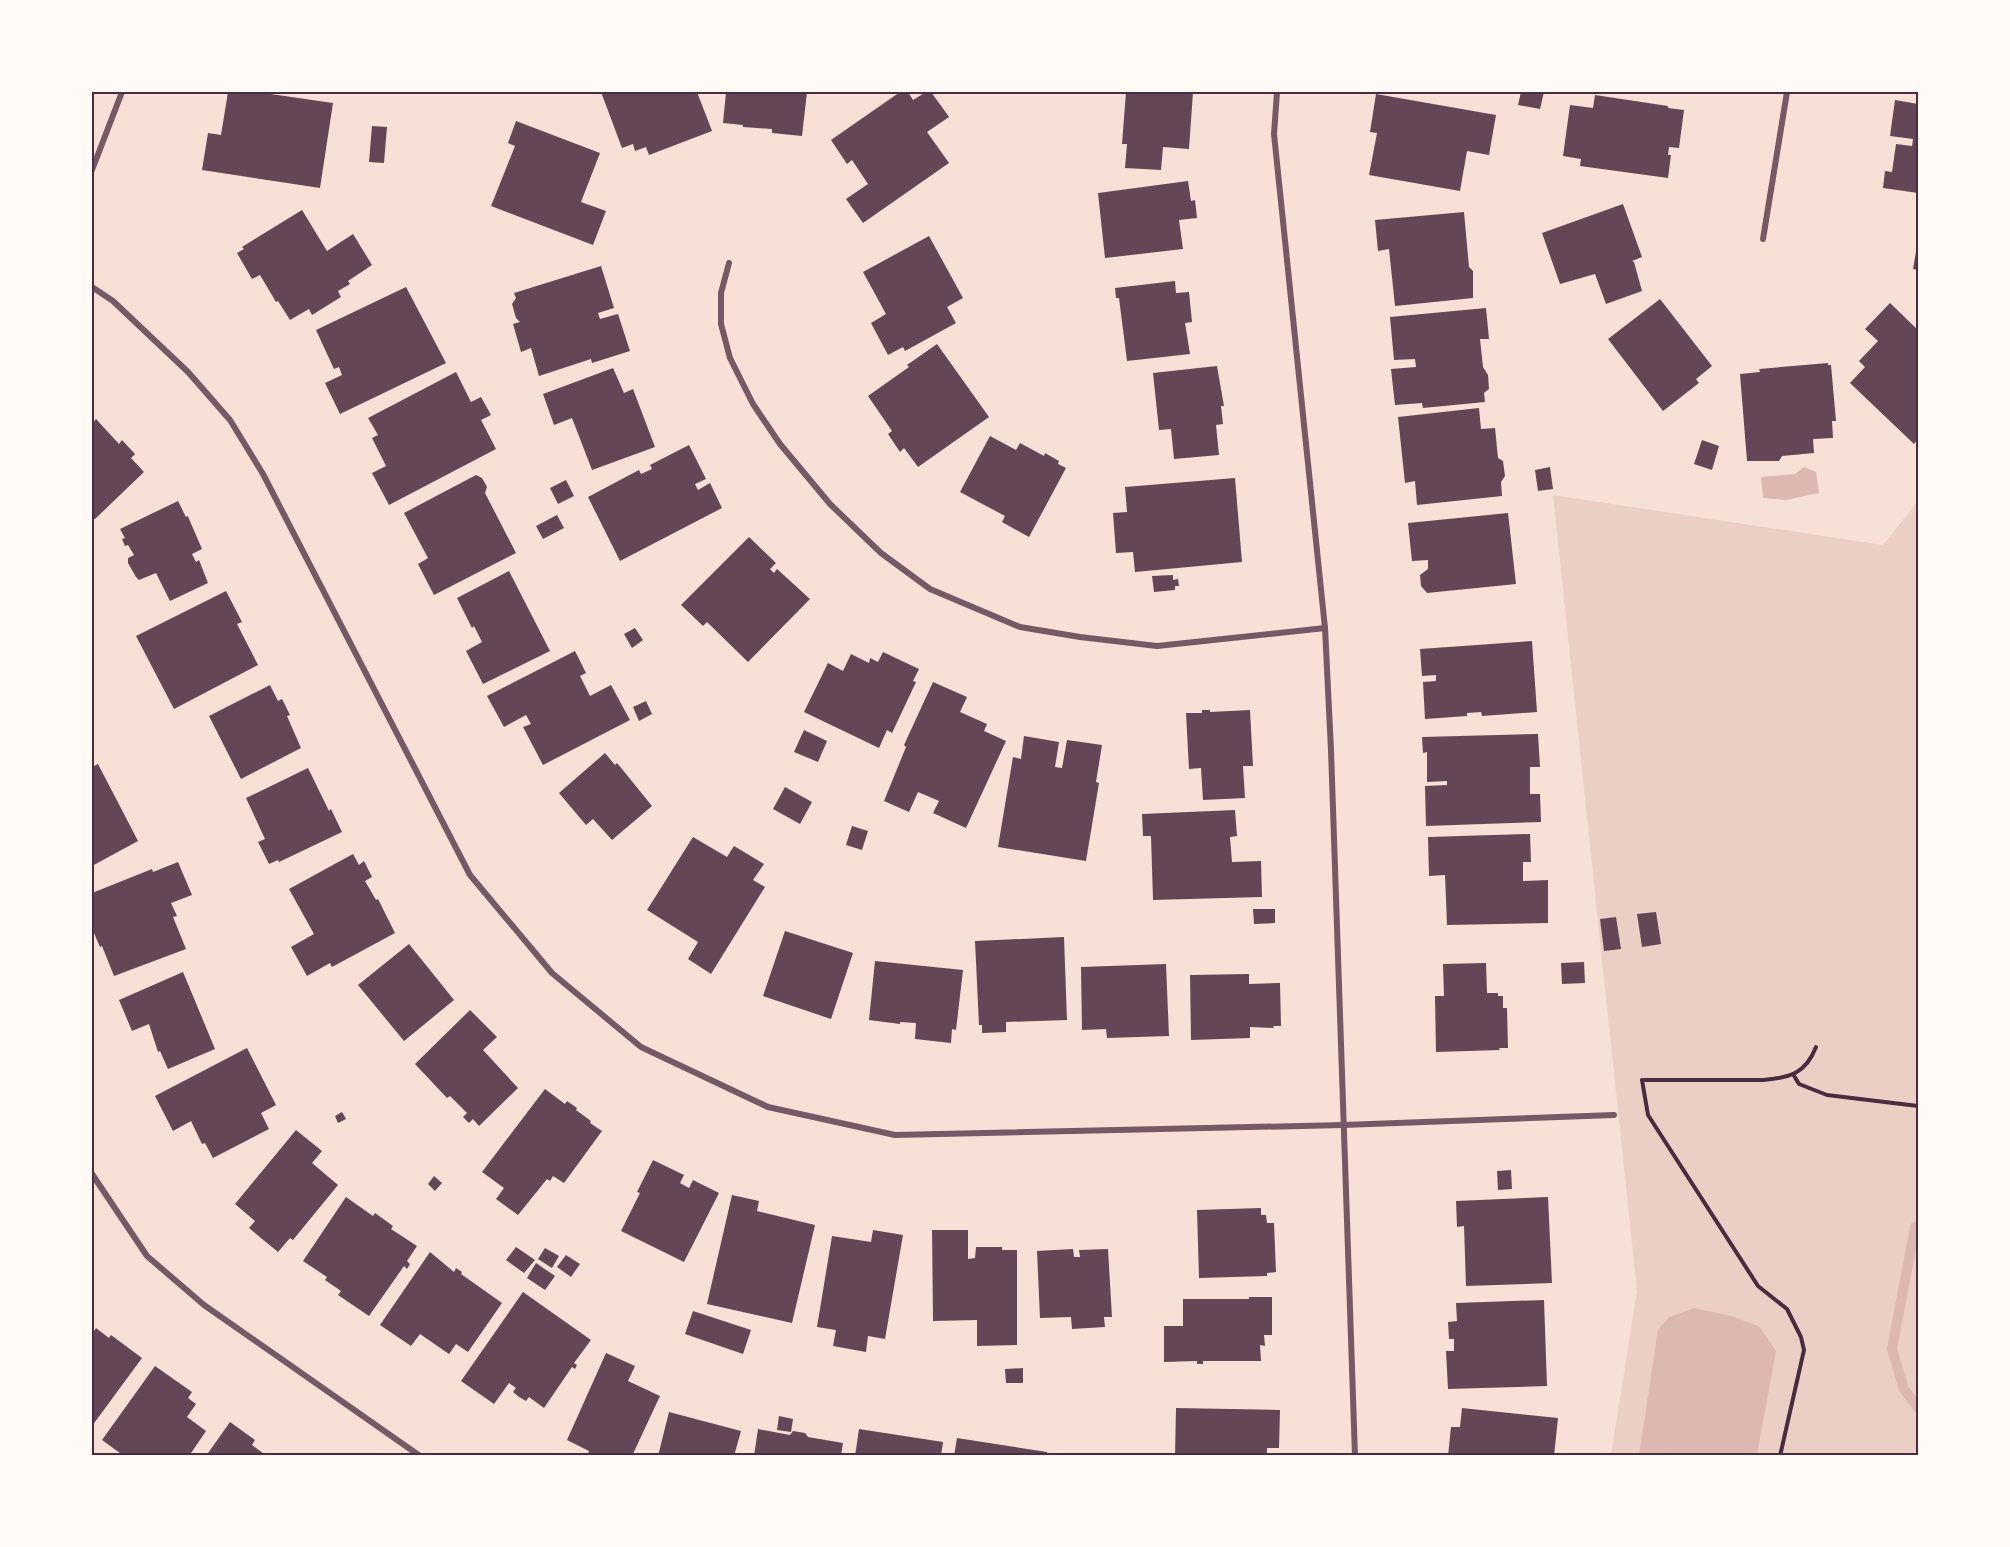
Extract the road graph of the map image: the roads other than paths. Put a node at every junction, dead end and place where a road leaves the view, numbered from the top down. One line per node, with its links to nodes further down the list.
1 (122, 92): 4 (street)
2 (1277, 92): 8 (street)
3 (1786, 92): 5 (street)
4 (92, 170)
5 (1763, 239)
6 (729, 263): 8 (street)
7 (92, 287): 10 (street)
8 (1325, 628): 10 (street)
9 (1614, 1115): 10 (street)
10 (1343, 1125): 13 (street)
11 (92, 1174): 12 (street)
12 (420, 1455)
13 (1355, 1455)

